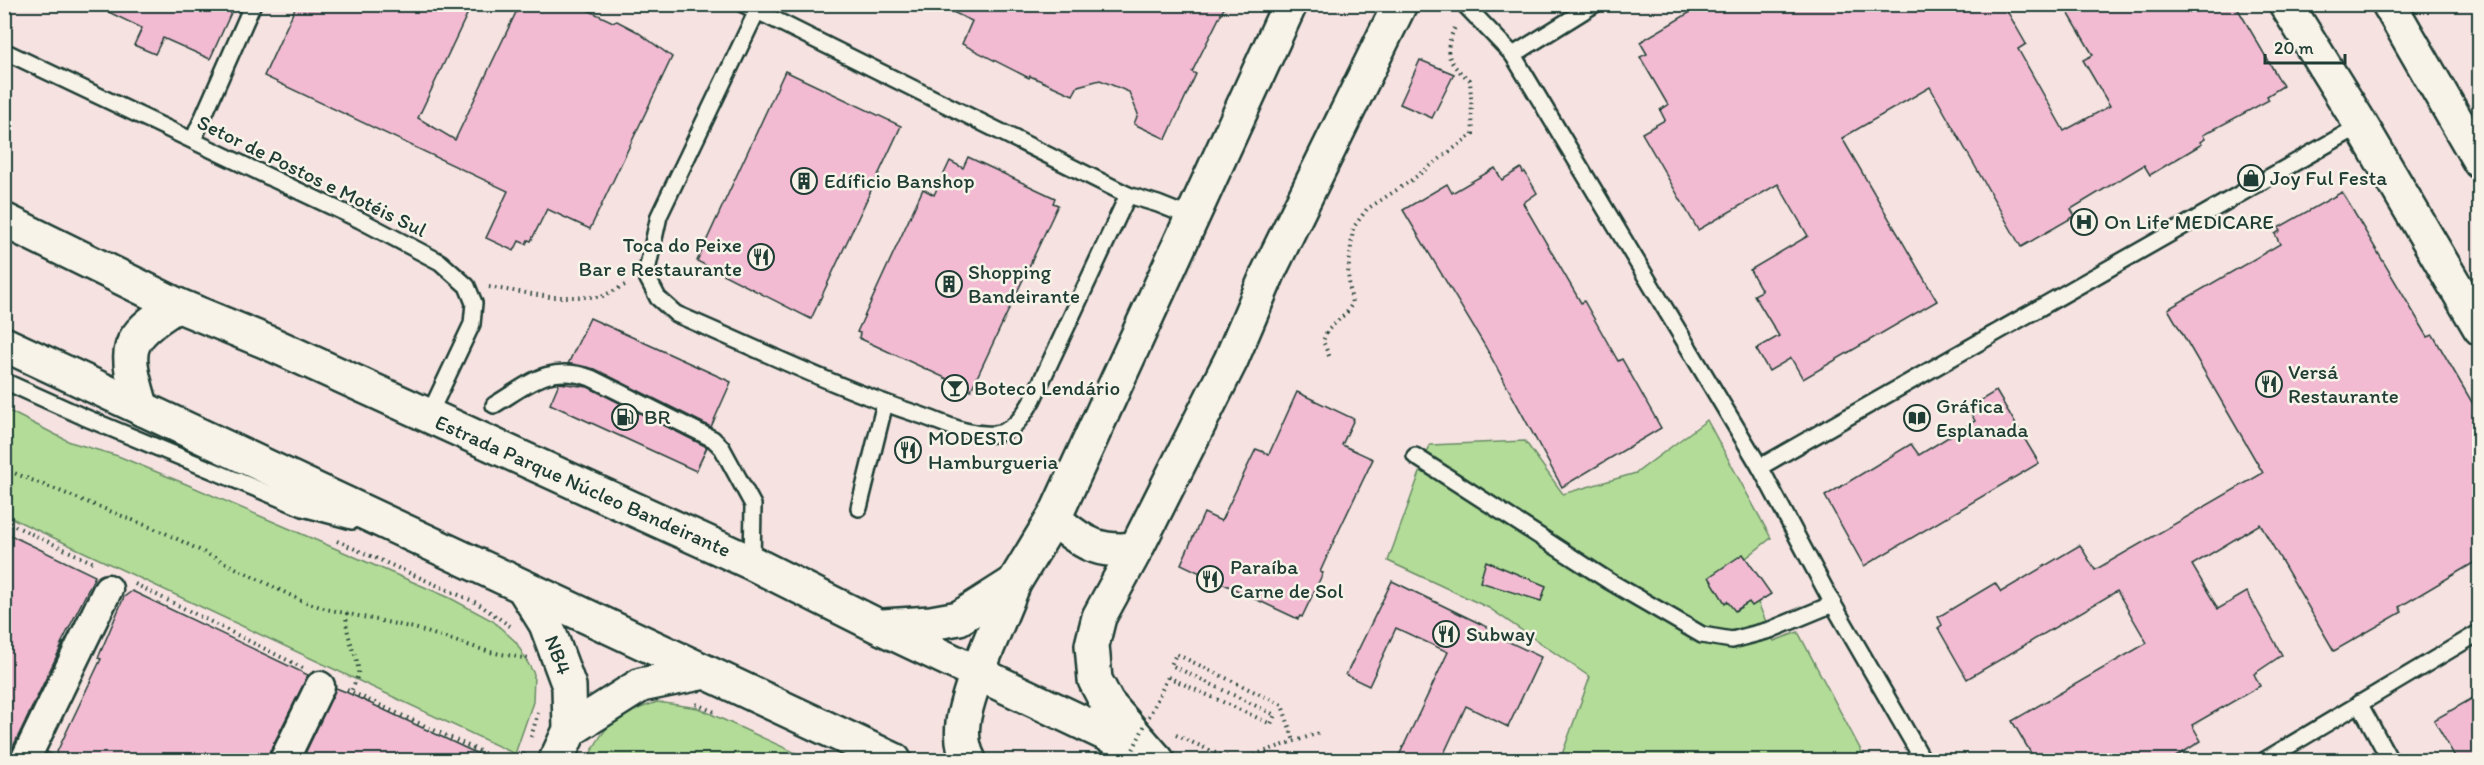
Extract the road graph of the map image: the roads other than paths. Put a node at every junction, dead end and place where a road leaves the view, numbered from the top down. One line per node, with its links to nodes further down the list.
1 (253, 4): 13 (lane)
2 (743, 4): 9 (lane)
3 (1290, 4): 16 (main road)
4 (1400, 4): 31 (main road)
5 (1595, 4): 11 (lane)
6 (2389, 4): 14 (main road)
7 (1465, 5): 11 (lane)
8 (2286, 5): 12 (main road)
9 (758, 11): 15 (lane); 22 (lane)
10 (4, 51): 13 (lane, Setor de Postos e Motéis Sul)
11 (1513, 55): 27 (lane)
12 (2361, 125): 19 (main road); 27 (lane)
13 (193, 141): 25 (lane, Setor de Postos e Motéis Sul)
14 (2480, 162)
15 (1128, 195): 16 (lane); 22 (lane)
16 (1193, 218): 29 (main road)
17 (4, 220): 18 (main road, Estrada Parque Núcleo Bandeirante)
18 (177, 305): 24 (main road); 25 (main road, Estrada Parque Núcleo Bandeirante)
19 (2480, 328)
20 (4, 344): 24 (main road)
21 (4, 381): 30 (lane)
22 (885, 403): 28 (lane)
23 (495, 405): 32 (lane)
24 (142, 409): 30 (main road)
25 (428, 417): 32 (main road, Estrada Parque Núcleo Bandeirante)
26 (1415, 456): 36 (lane)
27 (1760, 467): 36 (lane)
28 (858, 508)
29 (1058, 512): 31 (main road); 34 (main road)
30 (426, 541): 35 (main road)
31 (1136, 549): 44 (main road)
32 (752, 563): 37 (main road, Estrada Parque Núcleo Bandeirante)
33 (113, 579): 45 (street)
34 (1014, 583): 37 (main road); 40 (main road)
35 (523, 587): 39 (main road); 43 (main road, NB4)
36 (1833, 604): 50 (lane)
37 (878, 626): 40 (main road, Estrada Parque Núcleo Bandeirante)
38 (2480, 632): 42 (lane)
39 (705, 672): 43 (main road); 48 (main road)
40 (977, 673): 44 (main road, Estrada Parque Núcleo Bandeirante); 49 (main road)
41 (324, 682): 46 (street)
42 (2359, 704): 51 (lane); 52 (lane)
43 (570, 730): 47 (main road, NB4)
44 (1161, 751)
45 (25, 760)
46 (284, 760)
47 (556, 760)
48 (894, 760)
49 (969, 760)
50 (1923, 760)
51 (2265, 760)
52 (2390, 760)

